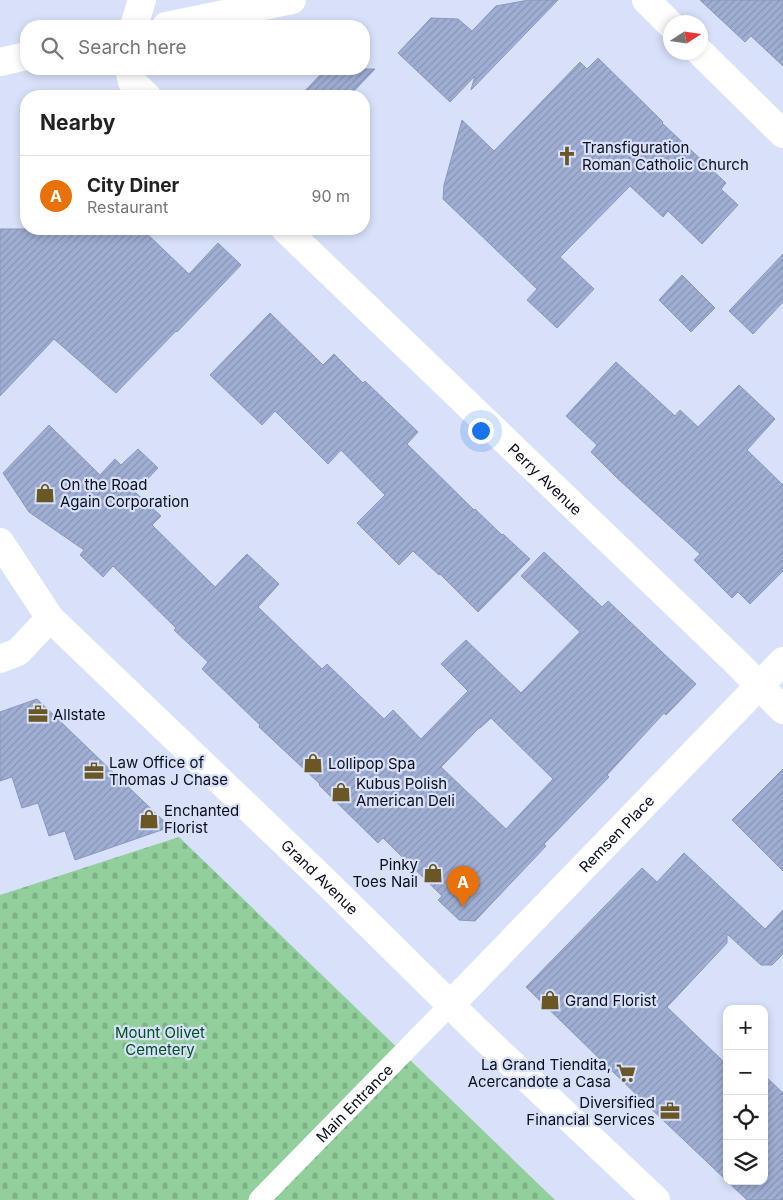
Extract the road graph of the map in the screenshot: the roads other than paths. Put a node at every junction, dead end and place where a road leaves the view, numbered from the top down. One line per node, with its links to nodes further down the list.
1 (142, 0): 5 (street)
2 (292, 0): 6 (street)
3 (646, 0): 4 (street)
4 (663, 17)
5 (136, 20)
6 (195, 20)
7 (20, 57): 9 (street)
8 (708, 60): 12 (street)
9 (0, 62)
10 (130, 75): 11 (street)
11 (141, 90)
12 (783, 134)
13 (291, 235): 19 (street, Perry Avenue)
14 (0, 542): 16 (street, Grand Avenue)
15 (0, 577): 16 (street)
16 (50, 618): 17 (street); 21 (street, Grand Avenue)
17 (0, 659)
18 (783, 661): 19 (street, Remsen Place)
19 (759, 686): 20 (street, Perry Avenue); 21 (street, Remsen Place)
20 (783, 710)
21 (450, 1006): 22 (lane, Main Entrance); 23 (street, Grand Avenue)
22 (259, 1200)
23 (656, 1200)

